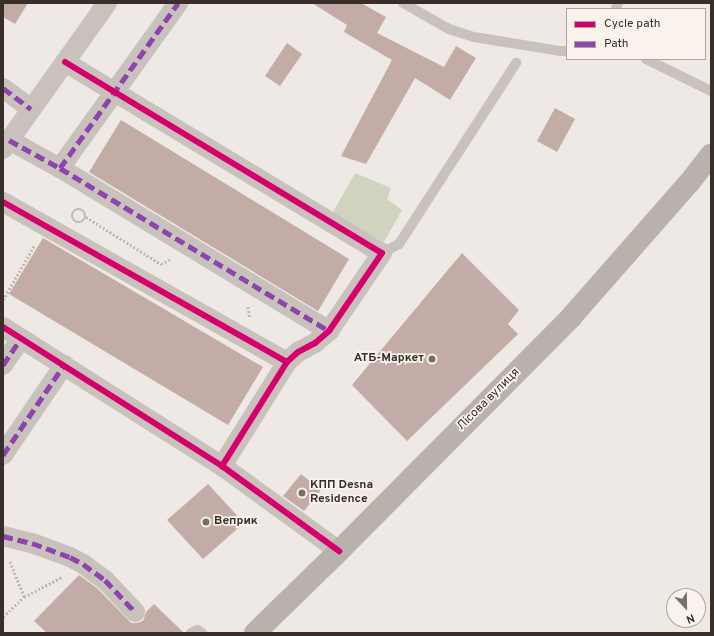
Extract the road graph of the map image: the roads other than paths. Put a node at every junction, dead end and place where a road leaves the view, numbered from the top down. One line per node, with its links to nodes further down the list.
1 (107, 3): 6 (street)
2 (178, 3): 10 (street)
3 (403, 3): 4 (lane)
4 (566, 50)
5 (648, 60): 9 (lane)
6 (65, 62): 10 (street); 11 (street)
7 (516, 63): 16 (lane)
8 (3, 88): 11 (street)
9 (711, 92)
10 (116, 93): 14 (street); 16 (street)
11 (31, 109): 12 (street)
12 (6, 144): 14 (street)
13 (711, 155): 26 (main road, Лісова вулиця)
14 (60, 168): 18 (street)
15 (3, 202): 20 (street)
16 (382, 253): 18 (street)
17 (3, 327): 19 (street)
18 (329, 331): 20 (street)
19 (21, 338): 21 (street); 22 (street)
20 (287, 362): 24 (street)
21 (3, 365)
22 (64, 365): 23 (street); 24 (street)
23 (3, 455)
24 (222, 466): 26 (street)
25 (3, 536): 27 (street)
26 (339, 551): 30 (main road, Лісова вулиця)
27 (135, 612)
28 (191, 633): 29 (lane)
29 (202, 633)
30 (255, 633)

